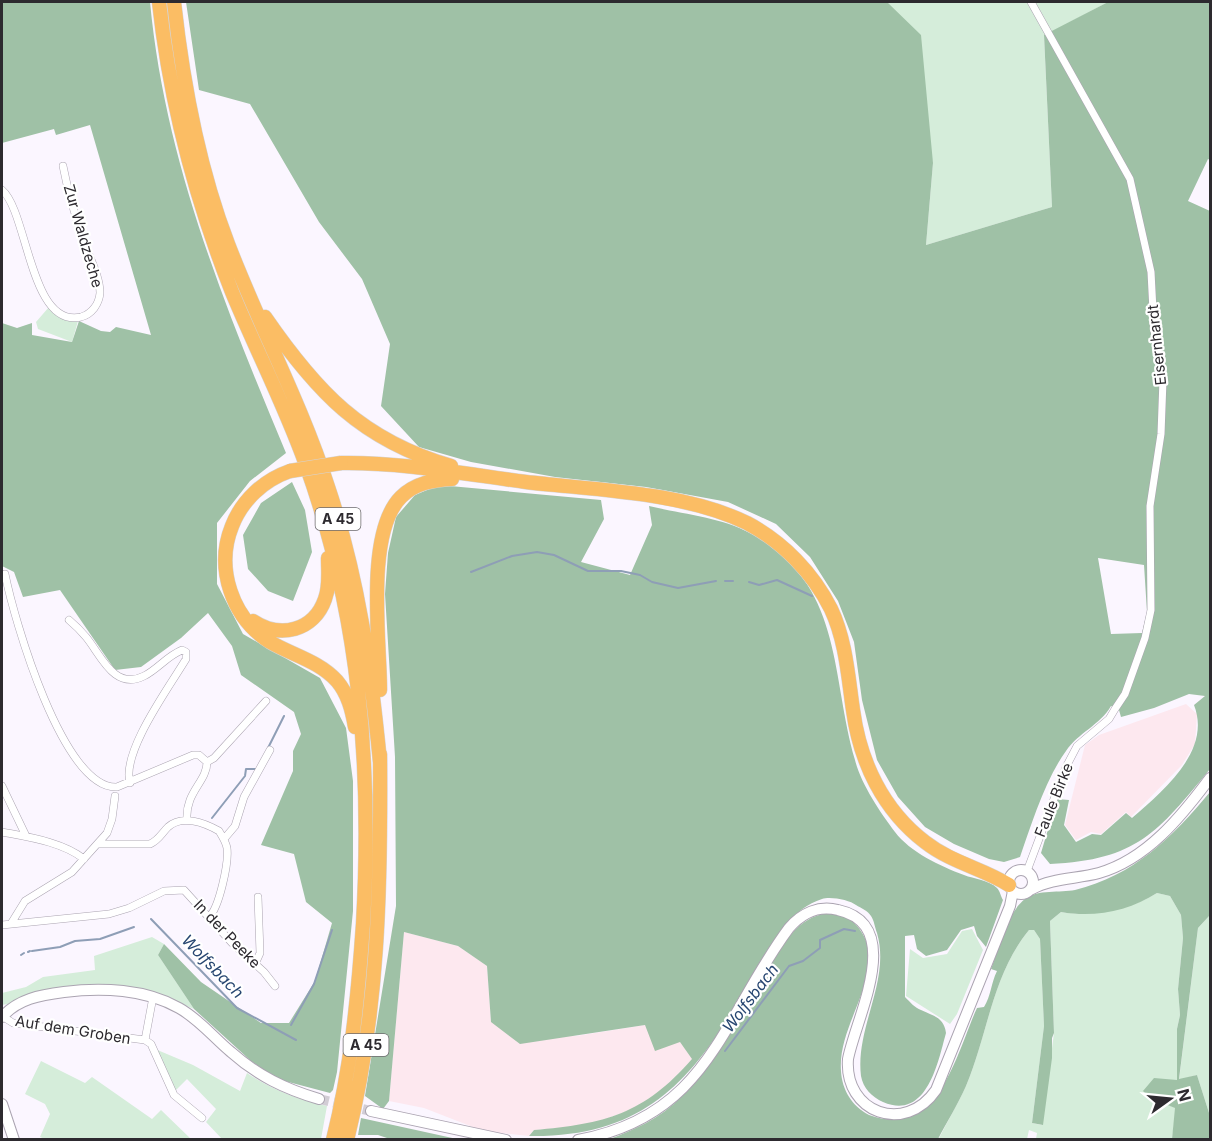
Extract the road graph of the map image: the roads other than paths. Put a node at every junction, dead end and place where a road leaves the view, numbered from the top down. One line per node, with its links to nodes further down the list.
1 (159, 2): 8 (highway, A 45)
2 (174, 2): 6 (highway, A 45)
3 (1031, 2): 13 (street, Eisernhardt)
4 (63, 166): 5 (street, Zur Waldzeche)
5 (2, 190)
6 (247, 290): 7 (highway); 16 (highway, A 45)
7 (488, 477): 10 (highway, bridge); 16 (highway); 30 (highway)
8 (326, 525): 10 (highway); 20 (highway, A 45)
9 (5, 574): 18 (street)
10 (240, 611): 20 (highway)
11 (69, 620): 18 (street)
12 (266, 701): 15 (street)
13 (1115, 709): 28 (street, Faule Birke)
14 (270, 750): 25 (street)
15 (207, 762): 18 (street); 22 (street)
16 (380, 762): 47 (highway, A 45)
17 (1210, 778): 29 (main road)
18 (130, 783)
19 (2, 786): 24 (street)
20 (367, 795): 46 (highway, A 45)
21 (115, 796): 26 (street)
22 (187, 820): 25 (street); 26 (street)
23 (2, 832): 24 (street)
24 (26, 836): 27 (street)
25 (224, 839): 33 (street)
26 (98, 844): 27 (street)
27 (84, 859): 34 (street)
28 (1030, 874): 29 (main road); 30 (main road); 31 (main road)
29 (1046, 882): 31 (main road)
30 (1013, 887): 31 (main road); 49 (main road)
31 (1032, 889)
32 (258, 897): 36 (street)
33 (209, 917): 34 (street, In der Peeke); 36 (street, In der Peeke)
34 (12, 922): 35 (street, In der Peeke)
35 (2, 925)
36 (255, 964): 37 (street, In der Peeke)
37 (275, 986)
38 (153, 997): 39 (main road); 40 (street); 41 (main road)
39 (2, 1016): 40 (street, Auf dem Groben)
40 (145, 1040): 44 (street)
41 (319, 1099)
42 (2, 1104): 45 (main road)
43 (371, 1111): 48 (main road)
44 (202, 1118)
45 (14, 1140)
46 (333, 1140)
47 (347, 1140)
48 (506, 1140)
49 (578, 1140)

